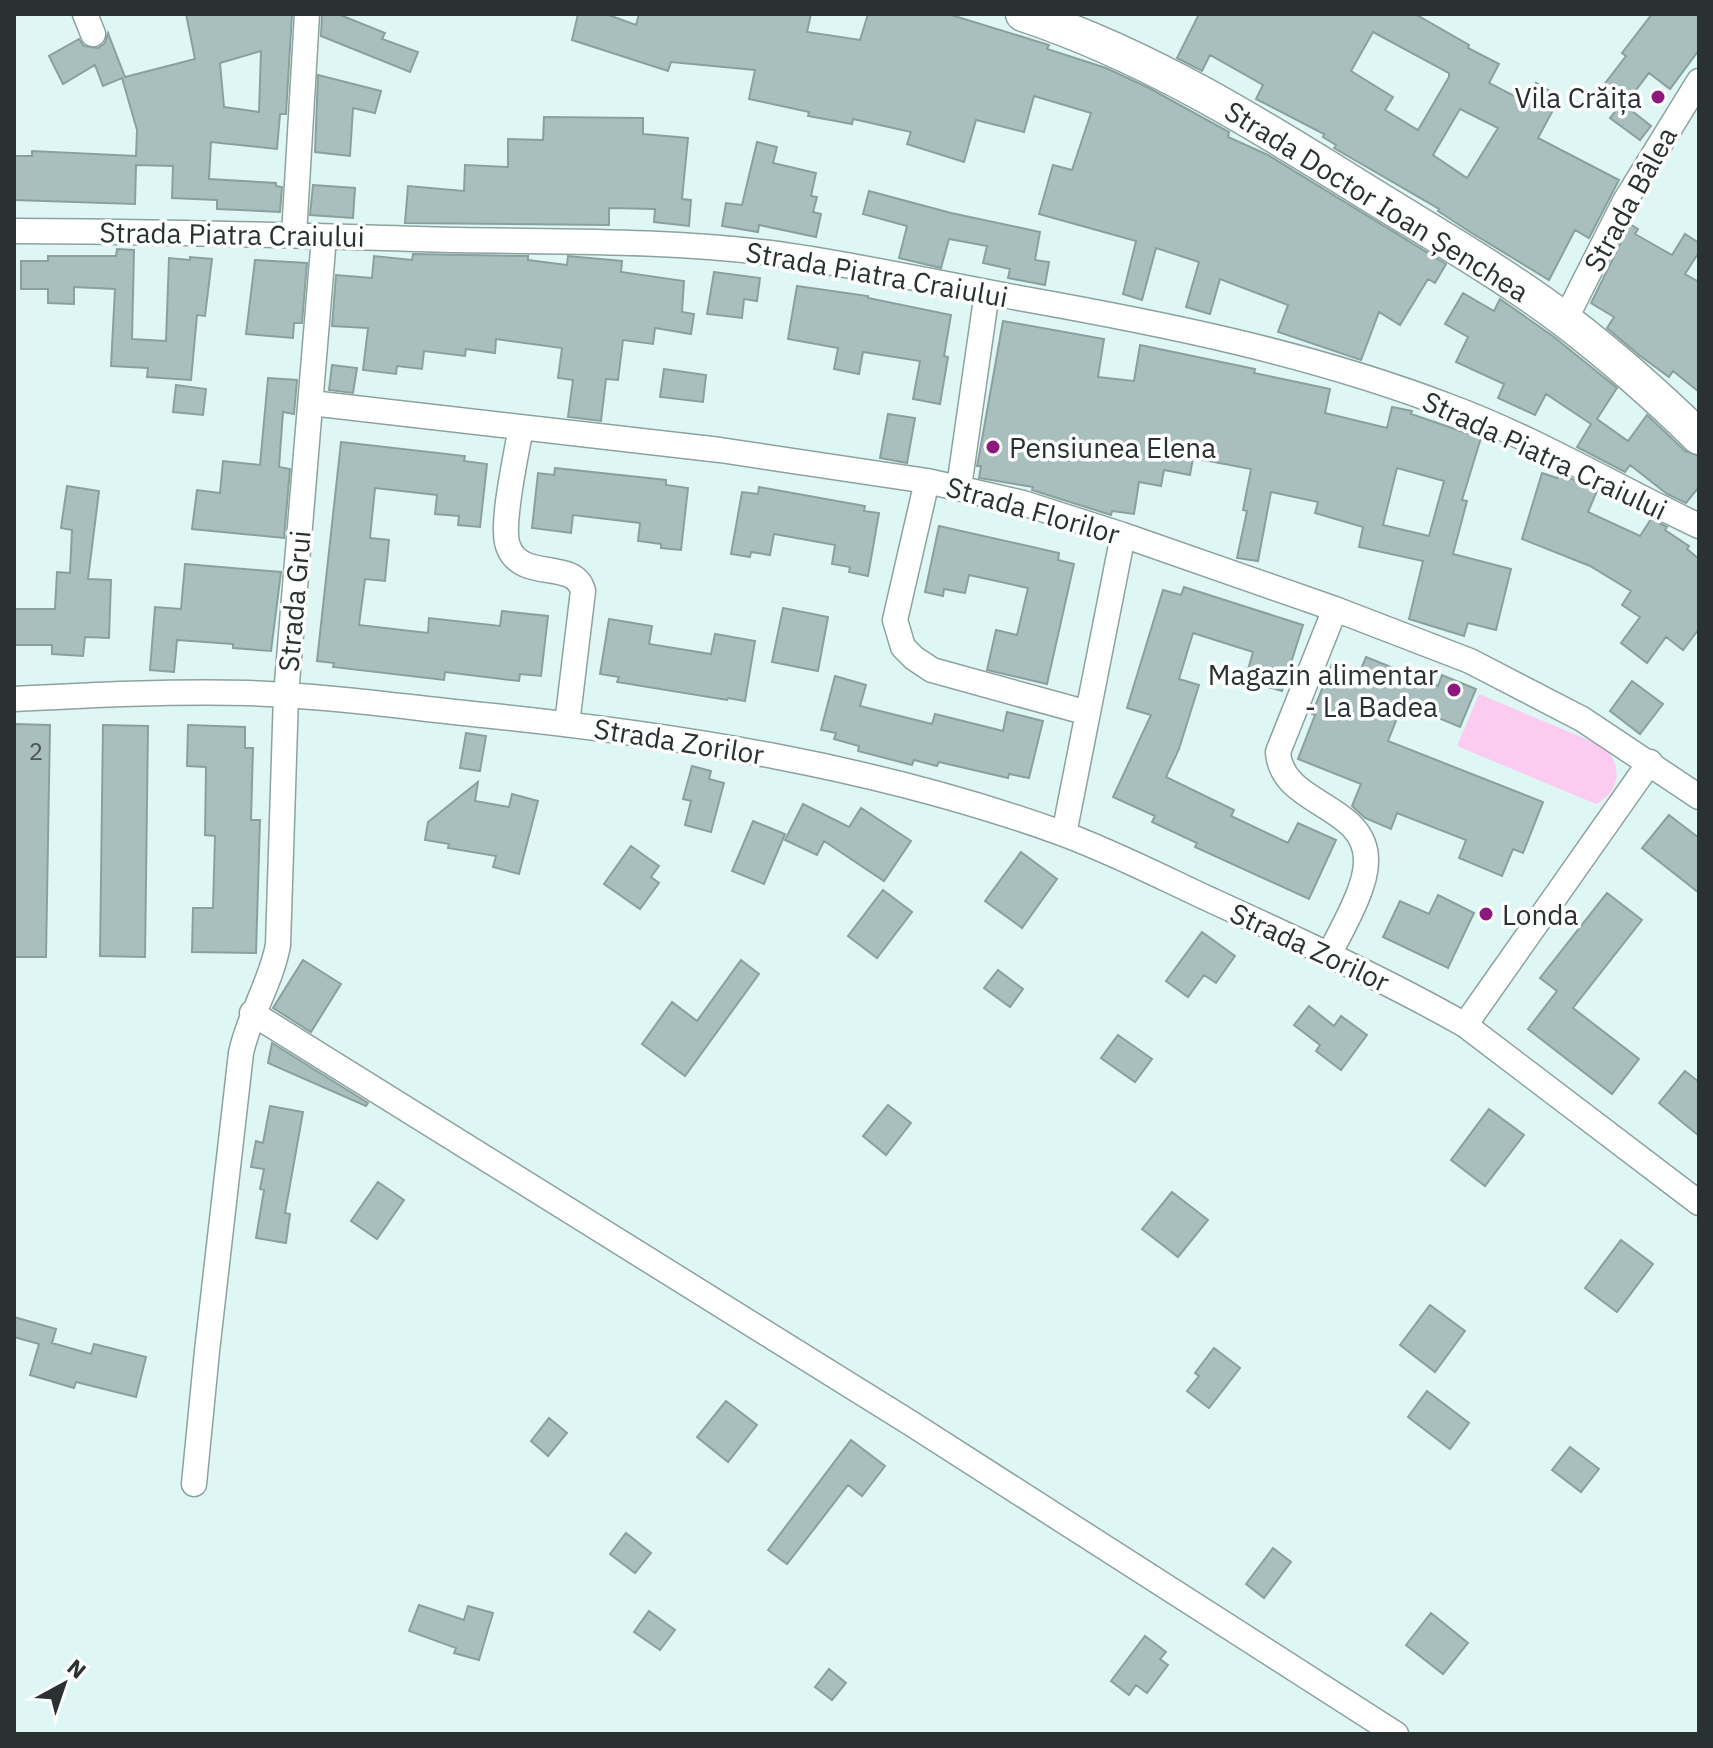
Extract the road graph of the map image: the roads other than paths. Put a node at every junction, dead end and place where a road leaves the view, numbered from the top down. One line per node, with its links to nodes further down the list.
1 (307, 14): 5 (street)
2 (1023, 14): 8 (main road, Strada Doctor Ioan Șenchea)
3 (1699, 81): 8 (street, Strada Bâlea)
4 (14, 231): 5 (street, Strada Piatra Craiului)
5 (294, 235): 6 (street, Strada Piatra Craiului)
6 (324, 237): 7 (street, Strada Piatra Craiului); 9 (street, Strada Grui)
7 (987, 292): 13 (street); 14 (street, Strada Piatra Craiului)
8 (1565, 320): 11 (main road, Strada Doctor Ioan Șenchea)
9 (311, 403): 10 (street, Strada Florilor); 17 (street, Strada Grui)
10 (521, 427): 12 (street, Strada Florilor); 20 (street)
11 (1699, 437)
12 (927, 481): 13 (street, Strada Florilor); 19 (street)
13 (959, 487): 15 (street, Strada Florilor)
14 (1699, 526)
15 (1123, 535): 16 (street, Strada Florilor); 19 (street)
16 (1335, 609): 21 (street, Strada Florilor); 24 (street)
17 (286, 695): 18 (street, Strada Grui); 20 (street, Strada Zorilor); 25 (street)
18 (14, 699)
19 (1088, 713): 23 (street)
20 (567, 724): 23 (street, Strada Zorilor)
21 (1650, 762): 22 (street, Strada Florilor); 26 (street)
22 (1699, 797)
23 (1064, 834): 24 (street, Strada Zorilor)
24 (1329, 955): 26 (street, Strada Zorilor)
25 (252, 1013): 28 (street); 29 (street)
26 (1465, 1025): 27 (street, Strada Zorilor)
27 (1699, 1203)
28 (194, 1484)
29 (1396, 1734)

